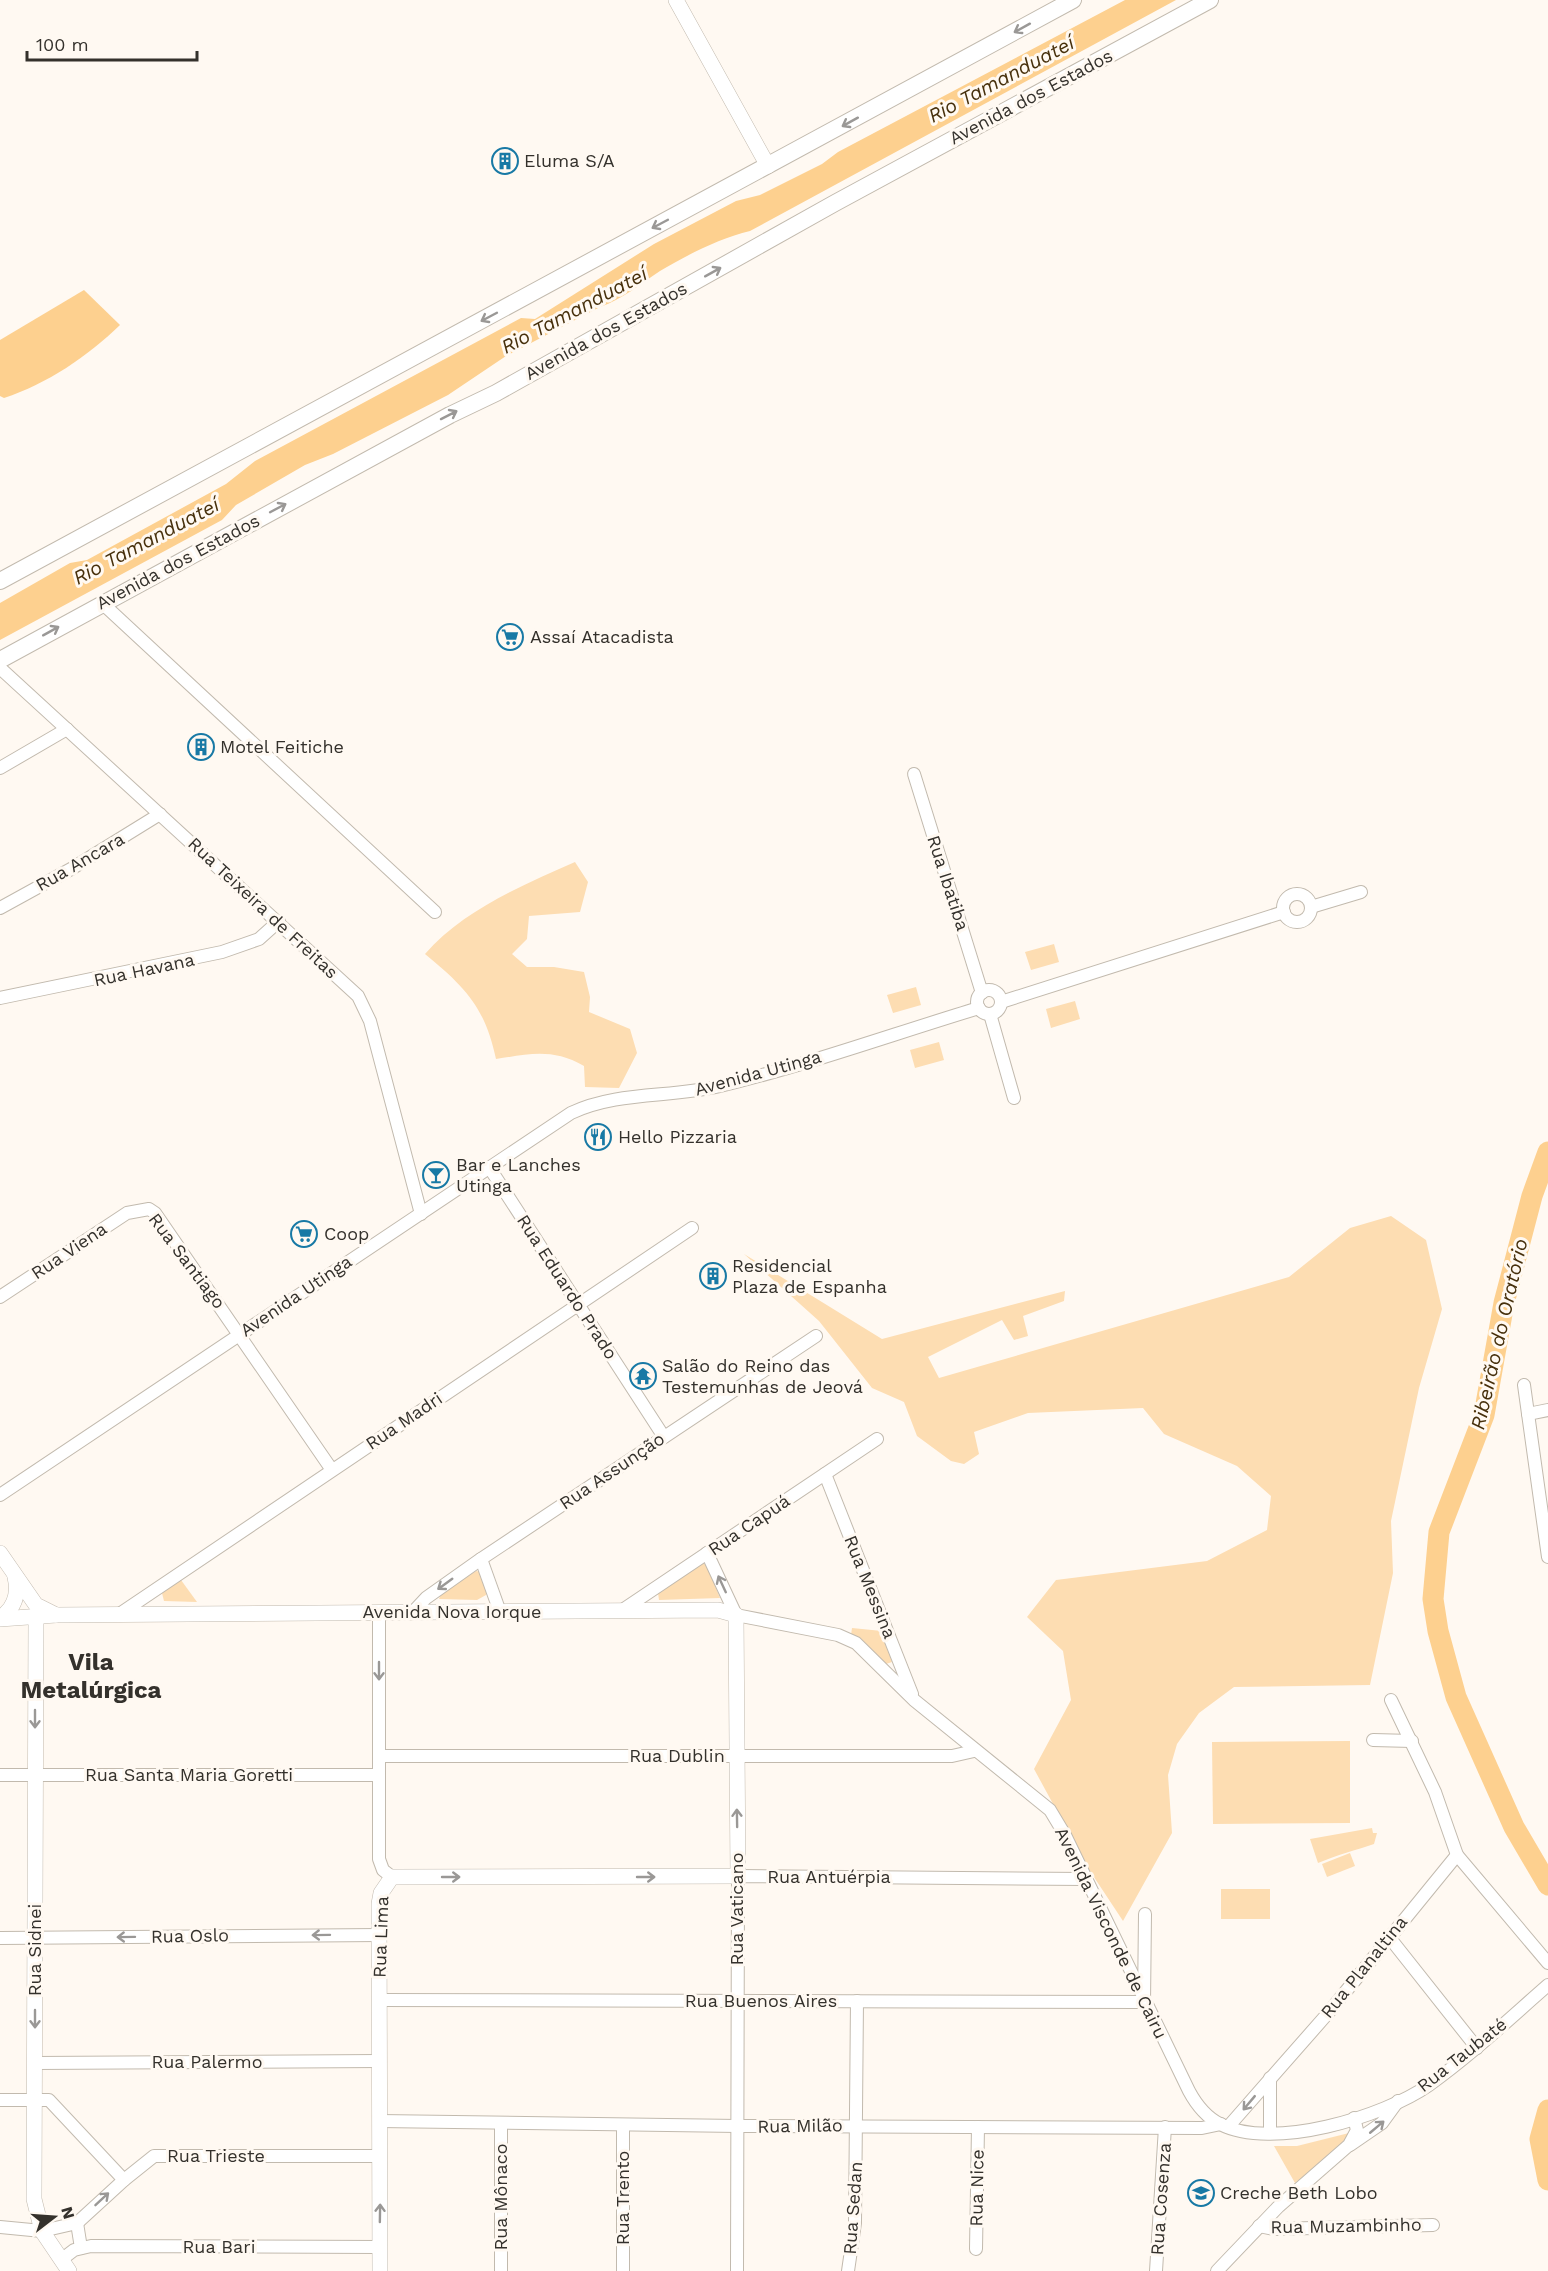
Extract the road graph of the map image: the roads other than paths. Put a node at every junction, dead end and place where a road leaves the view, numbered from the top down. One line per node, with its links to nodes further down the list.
1 (676, 0): 4 (main road)
2 (1073, 0): 4 (highway, one-way to 4)
3 (1210, 0): 6 (highway, Avenida dos Estados, one-way to 3)
4 (768, 166): 5 (highway, one-way to 5)
5 (0, 580)
6 (102, 603): 7 (highway, Avenida dos Estados, one-way to 6); 16 (street)
7 (0, 660)
8 (0, 668): 9 (street, Rua Teixeira de Freitas)
9 (67, 729): 10 (street); 12 (street, Rua Teixeira de Freitas)
10 (0, 768)
11 (914, 774): 19 (street, Rua Ibatiba)
12 (160, 814): 15 (street, Rua Ancara); 18 (street, Rua Teixeira de Freitas)
13 (1361, 892): 14 (street)
14 (1311, 907): 17 (street); 17 (street)
15 (0, 908)
16 (435, 912)
17 (1284, 912): 21 (street)
18 (279, 921): 20 (street, Rua Havana); 26 (street, Rua Teixeira de Freitas)
19 (982, 993): 21 (street); 22 (street)
20 (0, 998)
21 (1001, 1002): 22 (street)
22 (984, 1011): 23 (street); 24 (street, Avenida Utinga)
23 (1014, 1098)
24 (489, 1167): 26 (street, Avenida Utinga); 29 (street, Rua Eduardo Prado)
25 (139, 1209): 28 (street, Rua Viena); 30 (street, Rua Santiago)
26 (421, 1214): 30 (street, Avenida Utinga)
27 (692, 1228): 29 (street, Rua Madri)
28 (0, 1297)
29 (578, 1304): 35 (street, Rua Eduardo Prado); 37 (street, Rua Madri)
30 (240, 1333): 37 (street, Rua Santiago); 40 (street, Avenida Utinga)
31 (816, 1335): 35 (street, Rua Assunção)
32 (1524, 1385): 34 (street)
33 (1548, 1410): 34 (street)
34 (1528, 1414): 39 (street)
35 (664, 1437): 44 (street, Rua Assunção)
36 (877, 1439): 38 (street, Rua Capuá)
37 (332, 1470): 50 (street, Rua Madri)
38 (825, 1474): 42 (street, Rua Capuá); 56 (street, Rua Messina)
39 (1543, 1485): 43 (street)
40 (0, 1495)
41 (0, 1552): 45 (main road)
42 (707, 1553): 46 (street, Rua Capuá); 51 (street, Rua Vaticano, one-way to 42)
43 (1548, 1557)
44 (481, 1559): 47 (street); 49 (street, Rua Assunção, one-way to 49)
45 (14, 1574): 52 (main road); 53 (main road)
46 (621, 1611): 47 (main road, Avenida Nova Iorque); 51 (main road, Avenida Nova Iorque)
47 (500, 1612): 49 (main road, Avenida Nova Iorque)
48 (379, 1613): 49 (main road, Avenida Nova Iorque); 50 (main road, Avenida Nova Iorque); 61 (street, Rua Lima, one-way to 61)
49 (412, 1613)
50 (118, 1615): 52 (main road, Avenida Nova Iorque)
51 (736, 1615): 55 (street, Avenida Nova Iorque); 62 (main road, Rua Vaticano)
52 (57, 1616): 54 (main road, Avenida Nova Iorque)
53 (0, 1619): 54 (main road, Avenida Nova Iorque)
54 (36, 1619): 64 (main road, Rua Sidnei, one-way to 64)
55 (844, 1637): 56 (street, Avenida Visconde de Cairu)
56 (914, 1700): 60 (street, Avenida Visconde de Cairu)
57 (1391, 1700): 59 (street)
58 (1373, 1740): 59 (street)
59 (1412, 1741): 66 (street)
60 (974, 1751): 62 (street, Rua Dublin); 69 (street, Avenida Visconde de Cairu)
61 (379, 1756): 62 (street, Rua Dublin); 65 (street, Rua Lima)
62 (737, 1756): 67 (main road, Rua Vaticano, one-way to 62)
63 (0, 1775): 64 (street, Rua Santa Maria Goretti)
64 (35, 1775): 65 (street, Rua Santa Maria Goretti); 74 (main road, Rua Sidnei)
65 (378, 1775): 68 (street, Rua Lima)
66 (1457, 1855): 72 (street, Rua Planaltina); 75 (street)
67 (738, 1876): 68 (main road, Rua Antuérpia, one-way to 67); 69 (street, Rua Antuérpia); 78 (street, Rua Vaticano)
68 (392, 1877): 71 (main road, Rua Lima)
69 (1086, 1879): 80 (street, Avenida Visconde de Cairu)
70 (1145, 1914): 80 (street)
71 (379, 1935): 74 (street, Rua Oslo, one-way to 74); 77 (main road, Rua Lima)
72 (1389, 1937): 81 (street); 84 (street, Rua Planaltina)
73 (0, 1938): 74 (street, Rua Oslo)
74 (35, 1938): 83 (main road, Rua Sidnei, one-way to 83)
75 (1548, 1962)
76 (1548, 1985): 81 (street, Rua Taubaté)
77 (379, 2000): 78 (street, Rua Buenos Aires); 82 (main road, Rua Lima)
78 (737, 2001): 79 (street, Rua Buenos Aires); 94 (street, Rua Vaticano)
79 (857, 2001): 80 (street, Rua Buenos Aires); 92 (street, Rua Sedan)
80 (1144, 2002): 93 (street, Avenida Visconde de Cairu)
81 (1477, 2048): 87 (street, Rua Taubaté)
82 (379, 2061): 83 (street, Rua Palermo); 89 (main road, Rua Lima)
83 (35, 2063): 86 (main road, Rua Sidnei)
84 (1270, 2078): 93 (street, Rua Planaltina, one-way to 93); 97 (street)
85 (0, 2100): 86 (street)
86 (34, 2100): 100 (street); 105 (main road, Rua Sidnei)
87 (1398, 2101): 88 (street); 98 (street, Rua Taubaté, one-way to 87)
88 (1354, 2118): 97 (street); 98 (street)
89 (379, 2121): 90 (street, Rua Milão); 99 (main road, Rua Lima)
90 (501, 2123): 91 (street, Rua Milão); 111 (street, Rua Mônaco)
91 (623, 2125): 94 (street, Rua Milão); 112 (street, Rua Trento)
92 (857, 2125): 94 (street, Rua Milão); 95 (street, Rua Milão); 114 (street, Rua Sedan)
93 (1224, 2126): 96 (street, Rua Milão); 97 (street)
94 (738, 2127): 113 (street, Rua Vaticano)
95 (978, 2127): 96 (street, Rua Milão); 108 (street, Rua Nice)
96 (1165, 2127): 115 (street, Rua Cosenza)
97 (1270, 2133)
98 (1349, 2145): 103 (street, Rua Taubaté)
99 (380, 2156): 100 (street, Rua Trieste); 106 (main road, Rua Lima, one-way to 99)
100 (124, 2180): 101 (street, Rua Trieste, one-way to 100)
101 (77, 2223): 105 (street); 107 (street)
102 (1433, 2225): 103 (street, Rua Muzambinho)
103 (1259, 2226): 116 (street, Rua Taubaté)
104 (0, 2227): 105 (street)
105 (42, 2230): 109 (main road, Rua Sidnei)
106 (379, 2247): 107 (street, Rua Bari); 110 (main road, Rua Lima)
107 (81, 2248): 109 (street)
108 (975, 2249)
109 (65, 2265)
110 (380, 2271)
111 (501, 2271)
112 (623, 2271)
113 (737, 2271)
114 (848, 2271)
115 (1156, 2271)
116 (1217, 2271)

